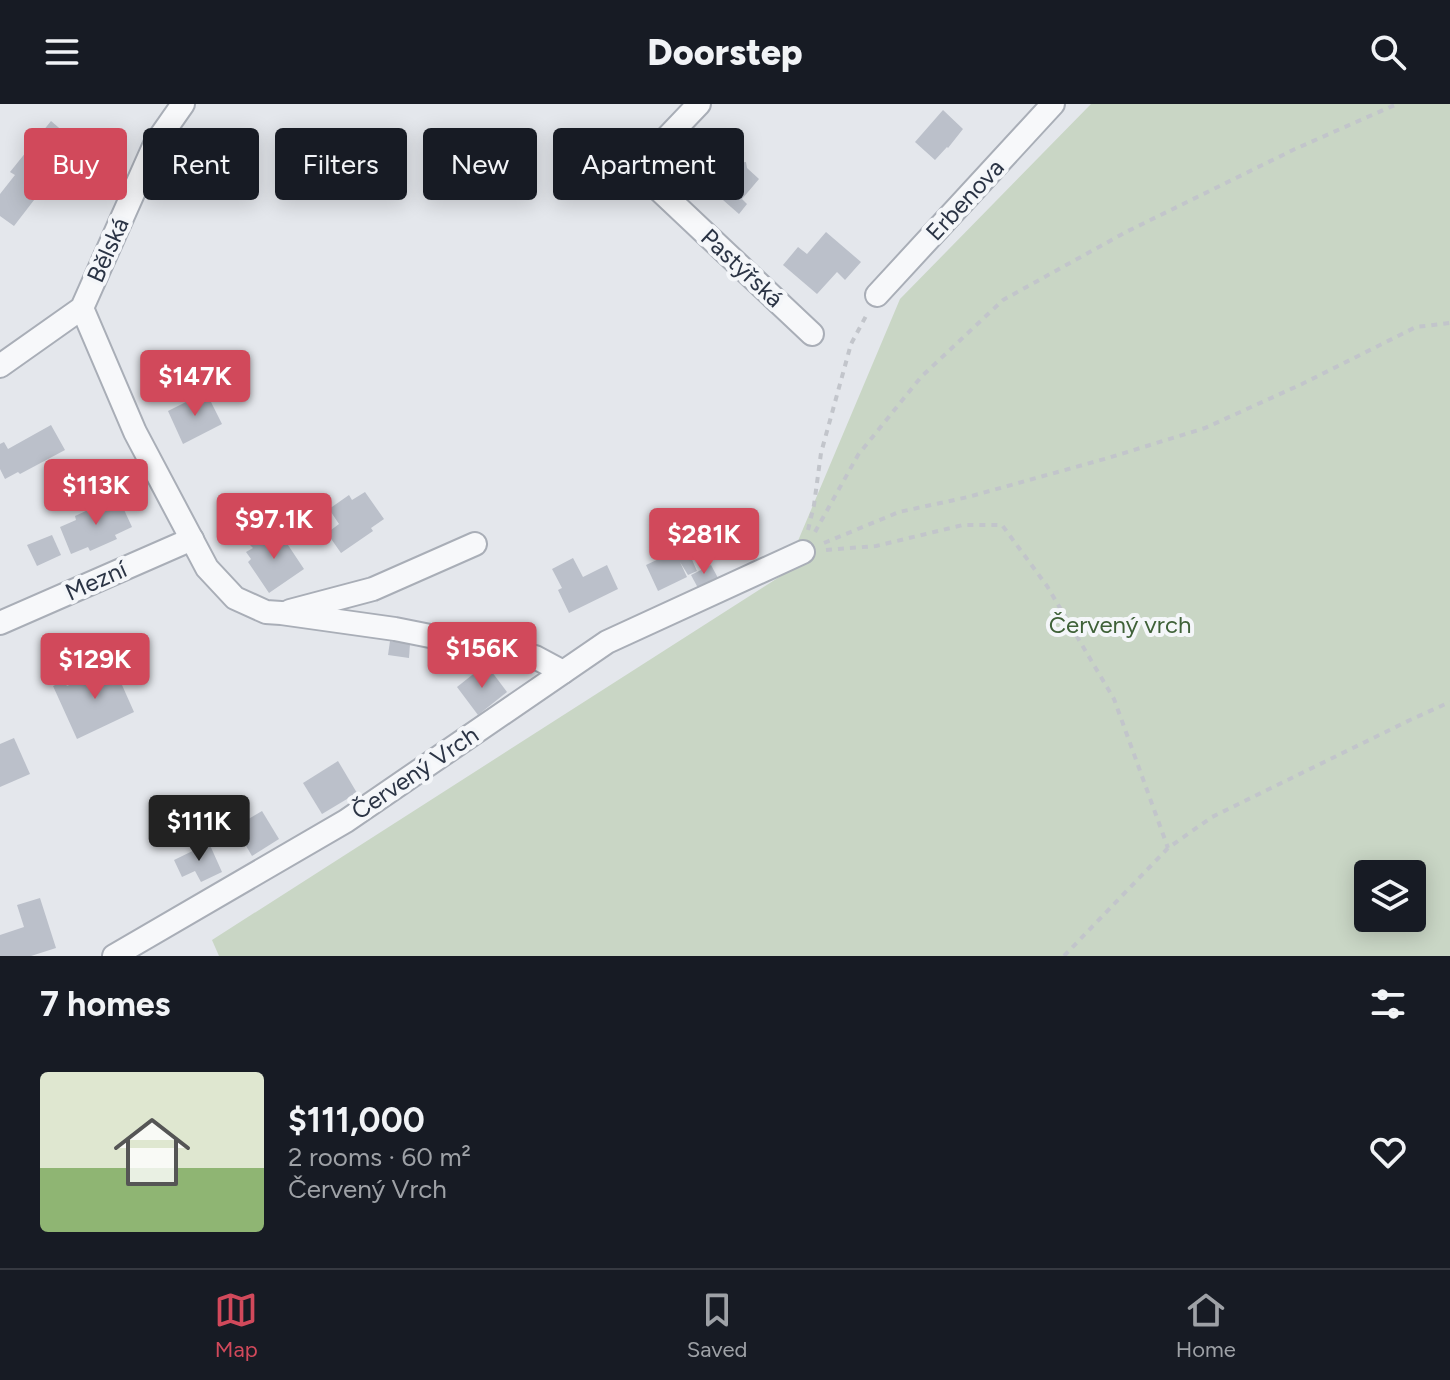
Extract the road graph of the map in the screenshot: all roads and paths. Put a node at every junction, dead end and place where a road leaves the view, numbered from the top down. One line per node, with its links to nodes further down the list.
1 (183, 104): 6 (street, Bělská)
2 (699, 104): 8 (street, Pastýřská)
3 (1053, 104): 5 (street, Erbenova)
4 (1397, 104): 12 (path)
5 (877, 295): 12 (path)
6 (82, 308): 9 (street, Bělská); 10 (street)
7 (1450, 323): 12 (path)
8 (812, 334)
9 (0, 366)
10 (192, 539): 13 (street); 14 (street, Mezní)
11 (475, 544): 13 (street)
12 (803, 552): 15 (street, Červený Vrch); 17 (path)
13 (281, 613): 15 (street)
14 (0, 623)
15 (563, 672): 18 (street, Červený Vrch)
16 (1450, 702): 17 (path)
17 (1168, 848): 19 (path)
18 (114, 956)
19 (1064, 956)

